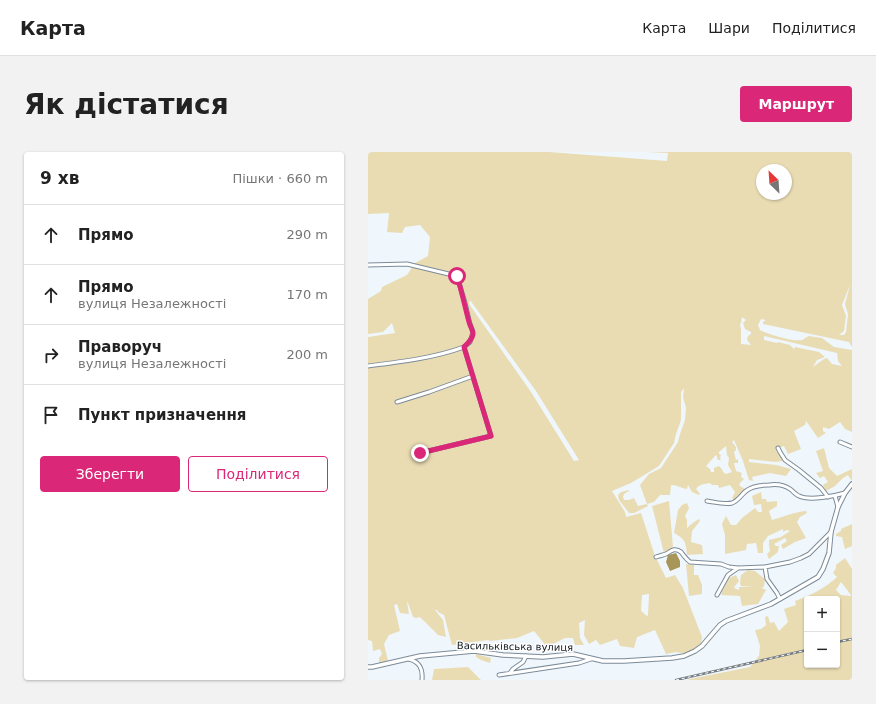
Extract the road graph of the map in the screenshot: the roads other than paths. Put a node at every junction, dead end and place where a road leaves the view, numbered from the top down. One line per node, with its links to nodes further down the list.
1 (368, 265): 2 (street)
2 (464, 347): 3 (street); 4 (street)
3 (368, 366)
4 (473, 376): 5 (street); 9 (street)
5 (396, 402)
6 (840, 442): 7 (street)
7 (852, 447)
8 (778, 448): 13 (street)
9 (420, 453)
10 (852, 484): 11 (street, Васильківська вулиця)
11 (845, 493): 12 (street); 15 (street, Васильківська вулиця)
12 (835, 496): 13 (street); 15 (street)
13 (828, 497): 14 (street)
14 (707, 501)
15 (838, 507): 16 (street, Васильківська вулиця)
16 (831, 532): 18 (street); 21 (street, Васильківська вулиця)
17 (656, 557): 19 (street)
18 (765, 567): 19 (street); 21 (street)
19 (738, 568): 20 (street)
20 (718, 595)
21 (780, 599): 24 (street, Васильківська вулиця)
22 (526, 656): 23 (street, Васильківська вулиця); 24 (street, Васильківська вулиця); 26 (street)
23 (408, 658): 25 (street, Васильківська вулиця); 28 (street)
24 (591, 659): 26 (street, Васильківська вулиця)
25 (368, 667)
26 (509, 673): 27 (street, Васильківська вулиця)
27 (499, 675)
28 (422, 680)

